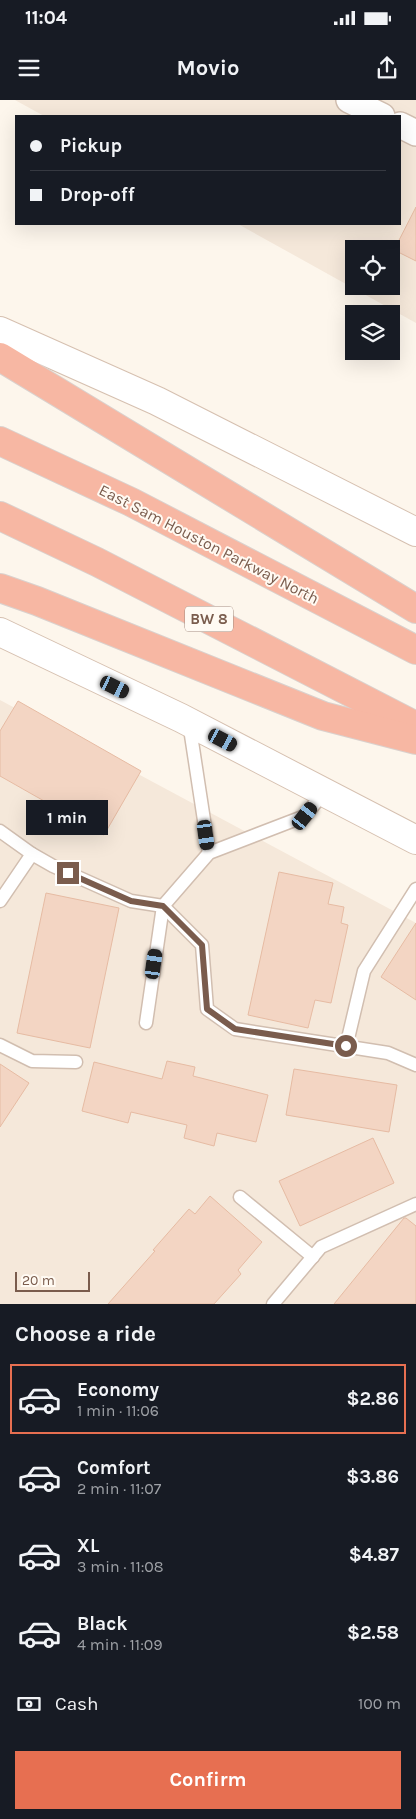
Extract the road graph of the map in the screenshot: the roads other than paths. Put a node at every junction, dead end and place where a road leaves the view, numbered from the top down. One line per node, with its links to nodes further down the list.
1 (349, 100): 2 (street)
2 (380, 115)
3 (401, 126): 4 (street)
4 (416, 133)
5 (0, 331): 9 (main road)
6 (0, 357): 11 (highway)
7 (0, 441): 13 (highway, East Sam Houston Parkway North)
8 (0, 516): 15 (highway, BW 8)
9 (416, 532)
10 (0, 588): 16 (highway)
11 (416, 609)
12 (0, 632): 14 (main road)
13 (416, 650)
14 (189, 722): 17 (main road); 20 (lane)
15 (416, 726)
16 (416, 740)
17 (324, 792): 19 (main road); 20 (lane)
18 (0, 831): 21 (lane)
19 (416, 840)
20 (209, 853): 24 (lane)
21 (32, 854): 23 (lane); 24 (lane)
22 (416, 889): 27 (lane)
23 (0, 901)
24 (163, 906): 25 (lane); 27 (lane)
25 (146, 1023)
26 (0, 1045): 28 (lane)
27 (346, 1046): 29 (lane)
28 (76, 1062)
29 (416, 1065)
30 (240, 1196): 32 (lane)
31 (416, 1204): 32 (lane)
32 (313, 1257): 33 (lane)
33 (273, 1304)

